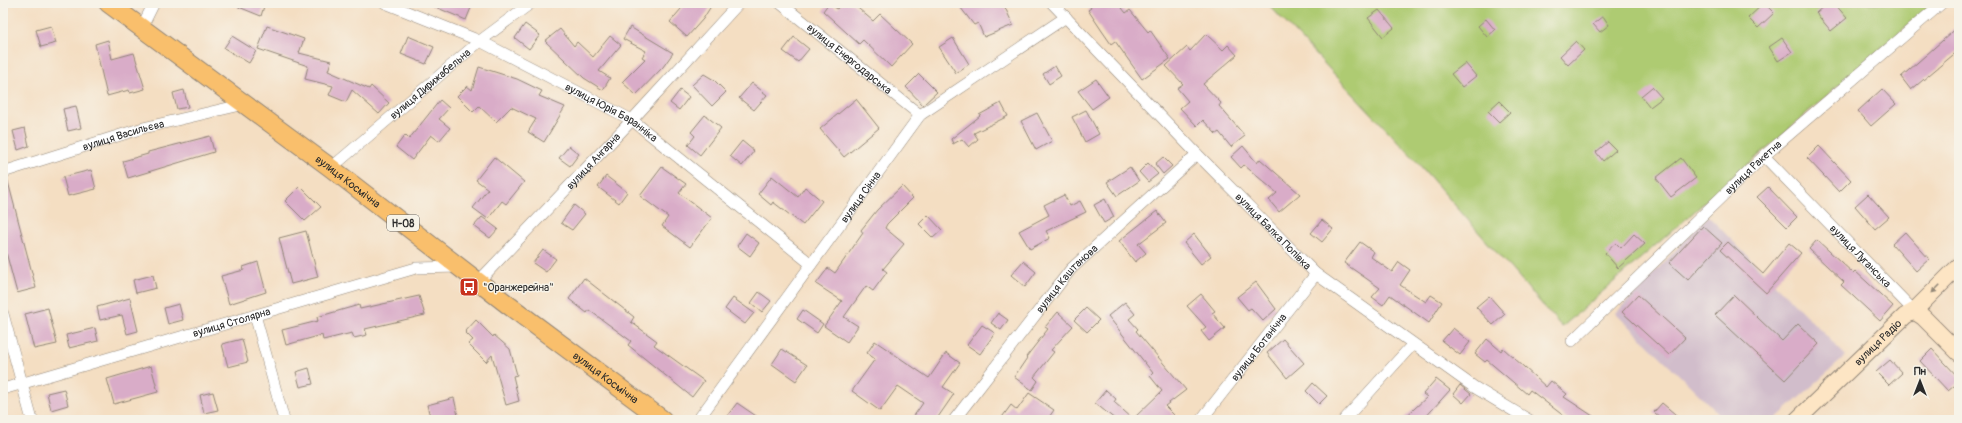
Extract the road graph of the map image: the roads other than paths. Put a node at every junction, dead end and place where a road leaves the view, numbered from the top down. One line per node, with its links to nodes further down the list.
1 (108, 3): 10 (main road, вулиця Космічна / Н-08)
2 (154, 3): 10 (street)
3 (385, 3): 11 (street, вулиця Юрія Баранніка)
4 (531, 3): 11 (street, вулиця Дирижабельна)
5 (739, 3): 14 (street, вулиця Ангарна)
6 (780, 3): 13 (street, вулиця Енергодарська)
7 (1052, 3): 9 (street, вулиця Балка Попівка)
8 (1942, 3): 16 (street, вулиця Ракетна)
9 (1066, 17): 13 (street, вулиця Сінна); 15 (street, вулиця Балка Попівка)
10 (142, 27): 12 (main road, вулиця Космічна / Н-08)
11 (480, 41): 14 (street, вулиця Юрія Баранніка); 17 (street, вулиця Дирижабельна)
12 (244, 104): 17 (main road, вулиця Космічна / Н-08); 18 (street, вулиця Васильєва)
13 (920, 115): 19 (street, вулиця Сінна)
14 (632, 120): 19 (street, вулиця Юрія Баранніка); 23 (street, вулиця Ангарна)
15 (1197, 154): 22 (street, вулиця Балка Попівка); 36 (street, вулиця Каштанова)
16 (1764, 156): 24 (street, вулиця Луганська); 27 (street, вулиця Ракетна)
17 (331, 168): 21 (main road, вулиця Космічна / Н-08)
18 (3, 172)
19 (811, 264): 35 (street, вулиця Сінна)
20 (1959, 266): 24 (street, вулиця Радіо, one-way to 24)
21 (461, 267): 23 (main road, вулиця Космічна / Н-08); 26 (street, вулиця Столярна)
22 (1316, 274): 28 (street, вулиця Балка Попівка); 37 (street, вулиця Ботанічна)
23 (478, 282): 34 (main road, вулиця Космічна / Н-08)
24 (1914, 311): 29 (street, вулиця Луганська); 40 (street, вулиця Радіо)
25 (3, 314): 30 (street)
26 (255, 315): 30 (street, вулиця Столярна); 33 (street)
27 (1572, 341)
28 (1413, 344): 38 (street); 39 (street, вулиця Балка Попівка)
29 (1959, 353)
30 (22, 384): 31 (street, вулиця Столярна); 32 (street)
31 (3, 389)
32 (32, 420)
33 (284, 420)
34 (663, 420)
35 (698, 420)
36 (954, 420)
37 (1201, 420)
38 (1344, 420)
39 (1529, 420)
40 (1797, 420)

